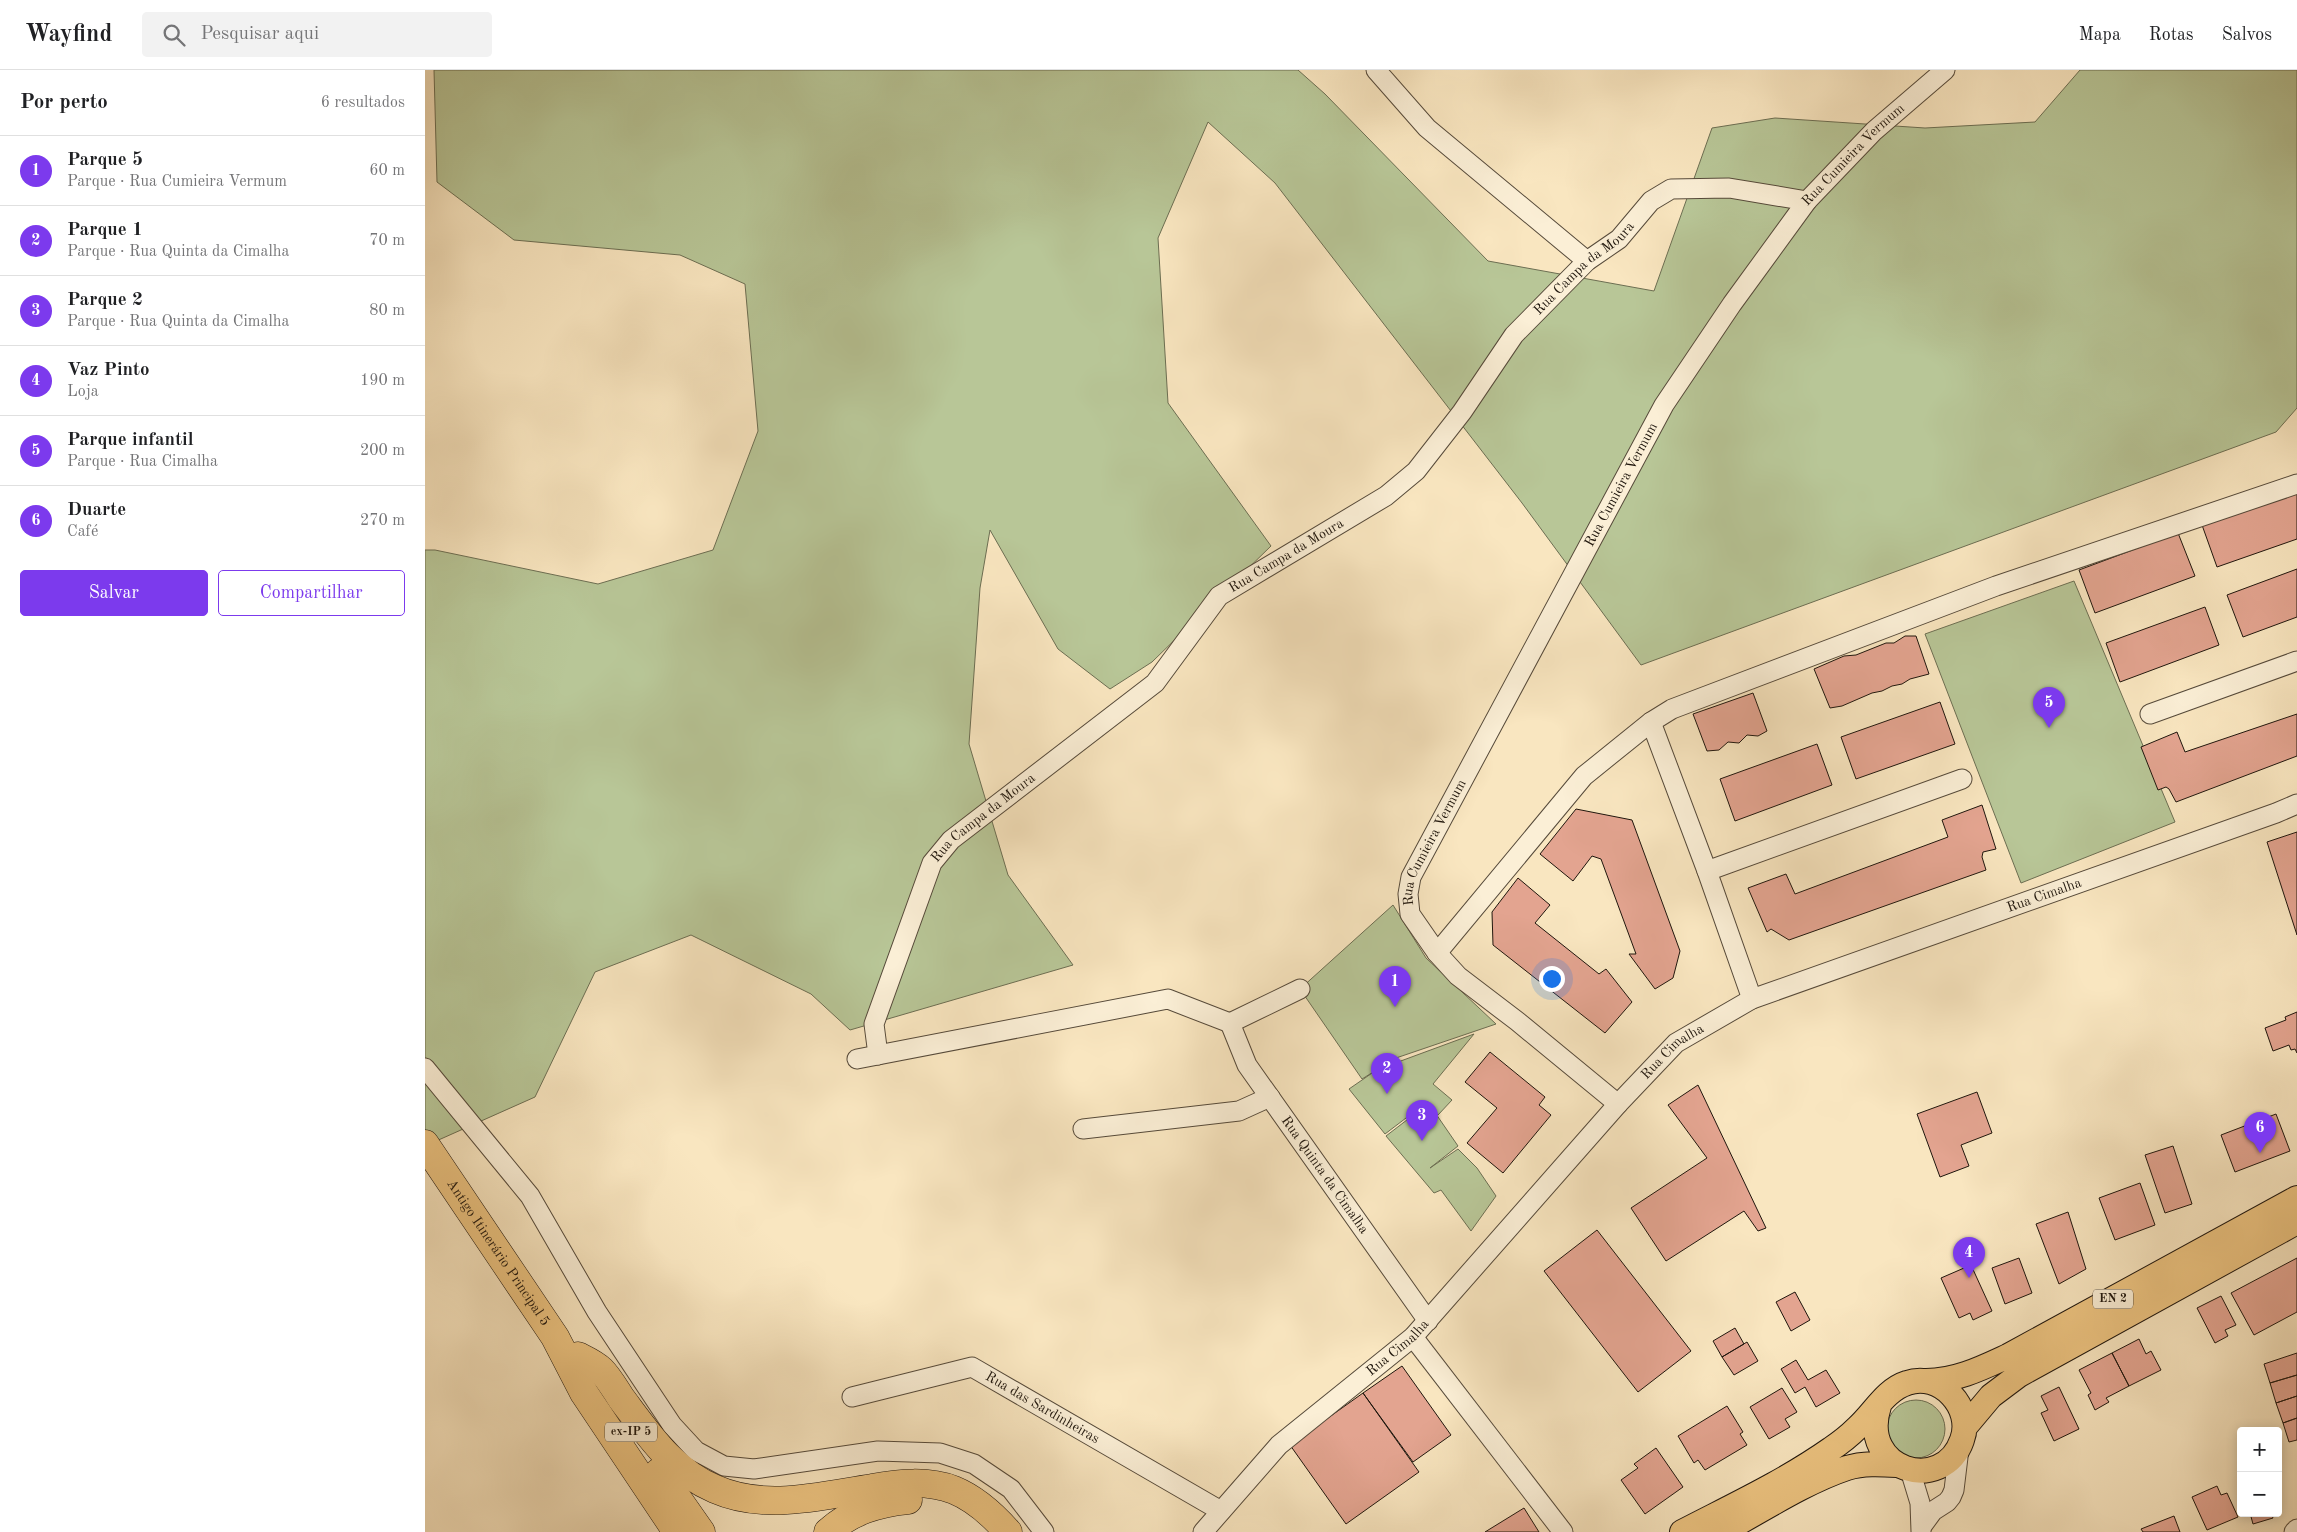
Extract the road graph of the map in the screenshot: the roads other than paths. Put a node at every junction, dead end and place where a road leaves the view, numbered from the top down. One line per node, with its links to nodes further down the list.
1 (1376, 70): 4 (street)
2 (1945, 70): 3 (street, Rua Cumieira Vermum)
3 (1807, 201): 4 (street, Rua Campa da Moura); 12 (street, Rua Cumieira Vermum)
4 (1587, 261): 16 (street, Rua Campa da Moura)
5 (2297, 484): 8 (street)
6 (2297, 661): 7 (street)
7 (2149, 714)
8 (1651, 722): 11 (street); 12 (street)
9 (1962, 779): 11 (street)
10 (2297, 804): 14 (street, Rua Cimalha)
11 (1707, 871): 14 (street)
12 (1437, 953): 20 (street, Rua Cumieira Vermum)
13 (1300, 989): 15 (street)
14 (1752, 999): 20 (street, Rua Cimalha)
15 (1230, 1023): 16 (street); 19 (street, Rua Quinta da Cimalha)
16 (878, 1055): 17 (street)
17 (857, 1059)
18 (425, 1068): 42 (street)
19 (1270, 1097): 21 (street); 25 (street, Rua Quinta da Cimalha)
20 (1618, 1104): 25 (street, Rua Cimalha)
21 (1083, 1129)
22 (425, 1144): 26 (highway, Antigo Itinerário Principal 5 / ex-IP 5)
23 (2297, 1198): 29 (main road, EN 2)
24 (2297, 1222): 32 (main road, EN 2)
25 (1428, 1321): 27 (street, Rua Cimalha)
26 (555, 1337): 28 (highway, Antigo Itinerário Principal 5 / ex-IP 5); 37 (highway, Antigo Itinerário Principal 5 / ex-IP 5)
27 (1413, 1337): 34 (street, Rua Cimalha); 44 (street)
28 (579, 1356): 38 (highway, Antigo Itinerário Principal 5 / ex-IP 5); 41 (highway)
29 (1923, 1381): 31 (main road, EN 2); 32 (main road)
30 (852, 1397): 34 (street, Rua das Sardinheiras)
31 (1879, 1406): 33 (main road); 45 (main road, EN 2)
32 (1962, 1438): 33 (main road, EN 2); 35 (street)
33 (1903, 1467): 35 (street); 46 (main road, EN 2)
34 (1221, 1511): 43 (street, Rua Cimalha)
35 (1921, 1529)
36 (2297, 1529): 47 (street)
37 (677, 1532)
38 (701, 1532)
39 (828, 1532): 40 (highway)
40 (985, 1532)
41 (1008, 1532)
42 (1044, 1532)
43 (1203, 1532)
44 (1563, 1532)
45 (1682, 1532)
46 (1722, 1532)
47 (2294, 1532)

